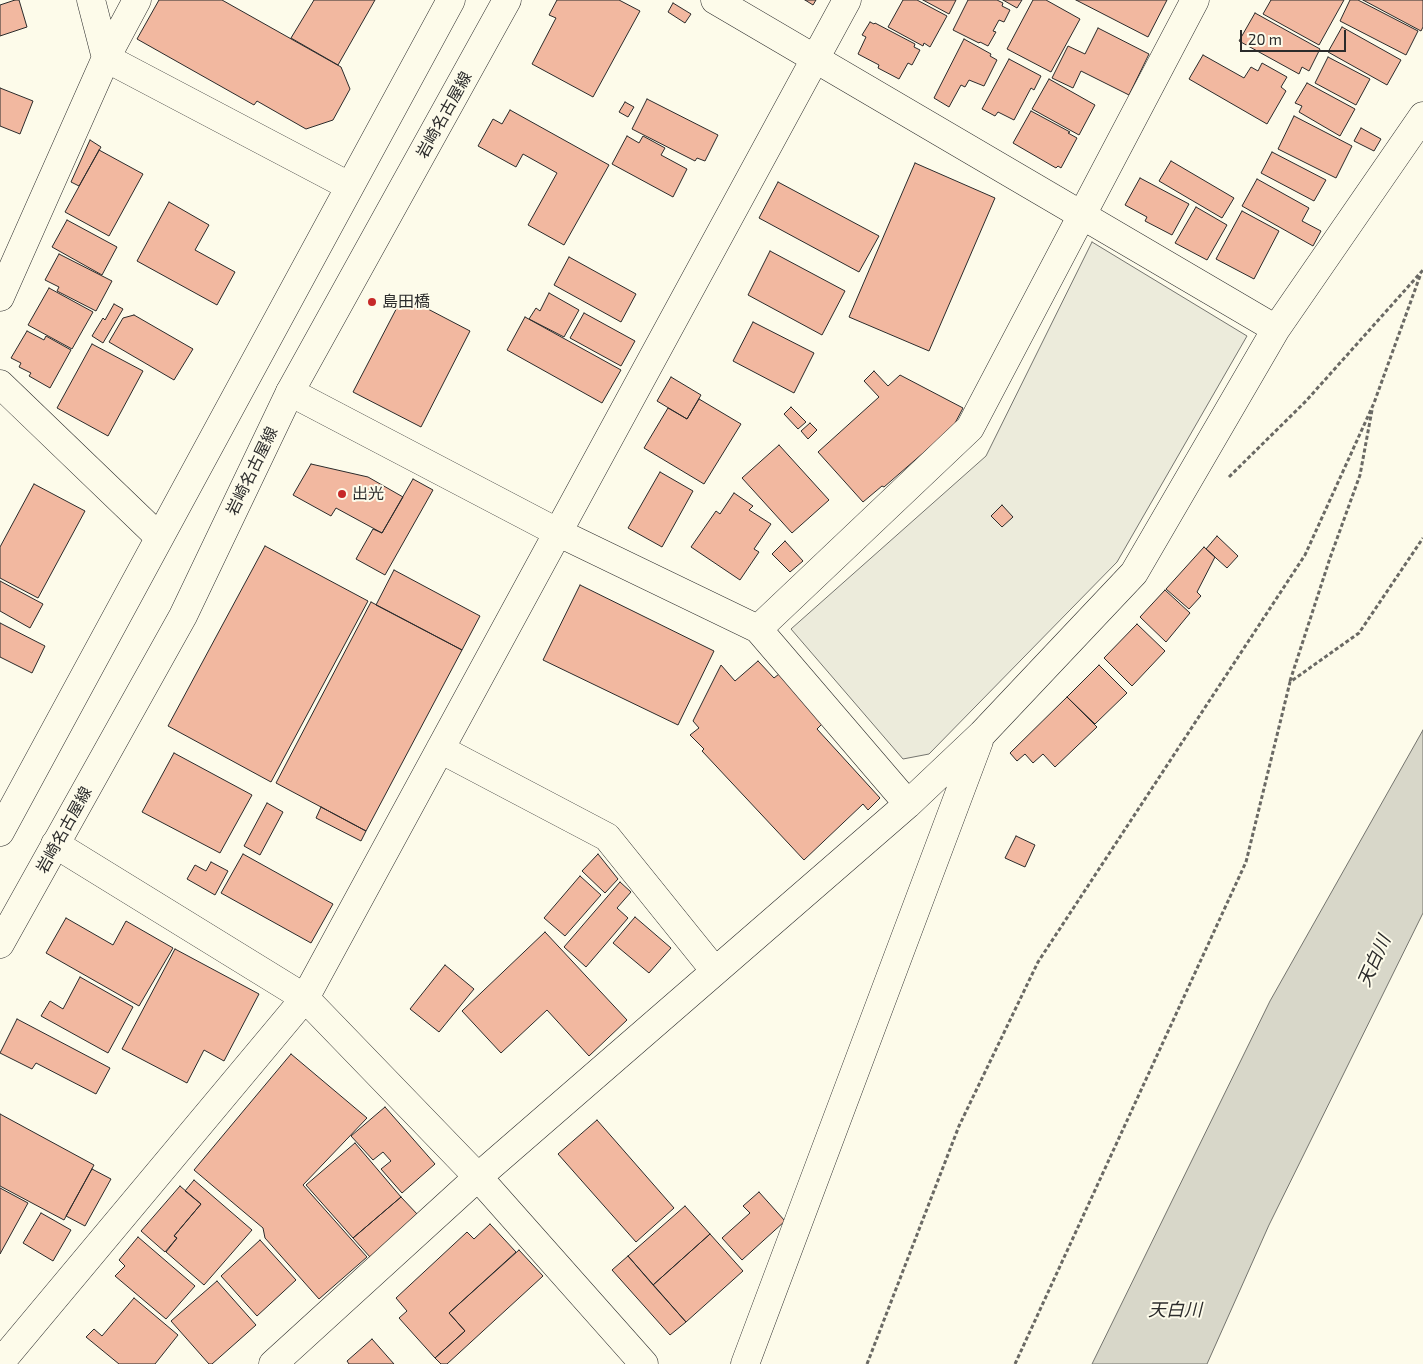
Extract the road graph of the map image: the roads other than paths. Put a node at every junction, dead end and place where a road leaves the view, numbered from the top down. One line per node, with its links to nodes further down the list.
1 (91, 0): 8 (street)
2 (137, 0): 8 (street)
3 (450, 0): 11 (street)
4 (507, 0): 16 (street, 岩崎名古屋線)
5 (715, 0): 9 (street)
6 (847, 0): 9 (street)
7 (1195, 0): 12 (street)
8 (106, 58): 11 (street); 13 (street)
9 (815, 59): 12 (street); 17 (street)
10 (1423, 116): 14 (street)
11 (350, 186): 18 (street)
12 (1082, 216): 14 (street); 19 (street)
13 (0, 297)
14 (1276, 330): 20 (street)
15 (0, 384): 18 (street)
16 (290, 392): 17 (street); 24 (street, 岩崎名古屋線)
17 (557, 532): 19 (street); 21 (street)
18 (159, 538): 23 (street)
19 (758, 629): 22 (street)
20 (982, 734): 22 (street); 32 (street)
21 (440, 749): 26 (street); 27 (street)
22 (908, 804): 26 (street)
23 (0, 832)
24 (56, 844): 25 (street, 岩崎名古屋線); 27 (street)
25 (0, 944)
26 (716, 971): 28 (street)
27 (305, 998): 28 (street); 29 (street)
28 (478, 1177): 30 (street); 31 (street)
29 (0, 1362)
30 (273, 1364)
31 (644, 1364)
32 (745, 1364)

